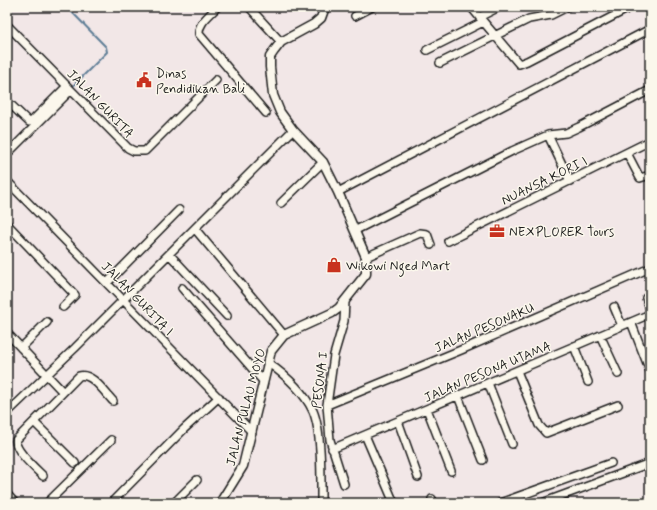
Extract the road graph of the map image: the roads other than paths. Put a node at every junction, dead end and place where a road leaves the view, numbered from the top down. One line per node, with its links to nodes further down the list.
1 (217, 7): 21 (street)
2 (249, 7): 14 (street)
3 (325, 7): 14 (street, JALAN PULAU MOYO)
4 (372, 7): 9 (street)
5 (472, 7): 10 (street)
6 (499, 7): 10 (street)
7 (567, 7): 13 (street)
8 (631, 7): 13 (street)
9 (355, 16)
10 (481, 19): 13 (street); 15 (street)
11 (7, 25): 18 (street, JALAN GURITA)
12 (650, 29): 32 (street)
13 (494, 35): 16 (street)
14 (281, 42): 23 (street, JALAN PULAU MOYO)
15 (427, 50)
16 (440, 62)
17 (216, 80): 18 (street, JALAN GURITA)
18 (69, 88): 22 (street)
19 (650, 90): 24 (street)
20 (7, 101): 22 (street)
21 (266, 113)
22 (41, 117): 27 (street)
23 (293, 130): 28 (street, JALAN PULAU MOYO); 36 (street)
24 (548, 135): 31 (street); 37 (street)
25 (650, 141): 26 (street, NUANSA KORI I)
26 (627, 153): 29 (street); 31 (street, NUANSA KORI I)
27 (7, 154)
28 (323, 162): 32 (street, JALAN PULAU MOYO); 33 (street)
29 (650, 174)
30 (7, 181): 43 (street, JALAN GURITA I)
31 (570, 181): 38 (street, NUANSA KORI I)
32 (338, 192): 37 (street, JALAN PULAU MOYO)
33 (281, 202)
34 (179, 210): 43 (street)
35 (7, 224): 48 (street)
36 (194, 229): 40 (street); 57 (street)
37 (356, 230): 41 (street, JALAN PULAU MOYO)
38 (448, 241)
39 (431, 245): 41 (street)
40 (169, 254): 46 (street); 52 (street)
41 (366, 257): 47 (street, JALAN PULAU MOYO)
42 (650, 268): 73 (street, JALAN PESONAKU)
43 (107, 283): 46 (street, JALAN GURITA I)
44 (182, 288): 66 (street)
45 (646, 298): 50 (street)
46 (123, 300): 65 (street); 71 (street, JALAN GURITA I)
47 (345, 302): 57 (street, JALAN PULAU MOYO); 73 (street, PESONA I)
48 (63, 307)
49 (614, 307): 55 (street)
50 (650, 308)
51 (650, 314): 54 (street, JALAN PESONA UTAMA)
52 (227, 316)
53 (47, 322): 60 (street)
54 (631, 322): 55 (street, JALAN PESONA UTAMA); 63 (street)
55 (622, 326): 58 (street, JALAN PESONA UTAMA)
56 (7, 333): 60 (street)
57 (284, 335): 61 (street, JALAN PULAU MOYO)
58 (600, 335): 59 (street, JALAN PESONA UTAMA); 64 (street)
59 (574, 346): 62 (street, JALAN PESONA UTAMA); 67 (street)
60 (21, 348): 65 (street)
61 (267, 362): 66 (street, JALAN PULAU MOYO); 99 (street)
62 (517, 371): 68 (street, JALAN PESONA UTAMA); 74 (street)
63 (650, 371)
64 (618, 374)
65 (47, 375): 69 (street); 76 (street)
66 (263, 381): 79 (street, JALAN PULAU MOYO)
67 (588, 382)
68 (488, 383): 70 (street, JALAN PESONA UTAMA); 82 (street)
69 (62, 391): 72 (street); 78 (street)
70 (458, 396): 75 (street, JALAN PESONA UTAMA); 84 (street)
71 (219, 397): 79 (street, JALAN GURITA I); 96 (street)
72 (112, 401)
73 (327, 405): 83 (street, PESONA I)
74 (618, 405)
75 (427, 409): 77 (street, JALAN PESONA UTAMA); 88 (street)
76 (7, 414)
77 (398, 421): 80 (street, JALAN PESONA UTAMA); 90 (street)
78 (34, 422): 85 (street); 89 (street)
79 (252, 432): 98 (street, JALAN PULAU MOYO)
80 (365, 435): 83 (street, JALAN PESONA UTAMA); 100 (street)
81 (111, 440): 95 (street)
82 (512, 444)
83 (332, 449): 92 (street, PESONA I)
84 (483, 460)
85 (75, 463)
86 (611, 463): 101 (street)
87 (650, 463): 102 (street)
88 (451, 471)
89 (43, 476)
90 (418, 477)
91 (197, 480): 97 (street)
92 (344, 484)
93 (7, 494): 94 (street)
94 (16, 503)
95 (47, 503)
96 (111, 503)
97 (174, 503)
98 (220, 503)
99 (321, 503)
100 (394, 503)
101 (500, 503)
102 (542, 503)

